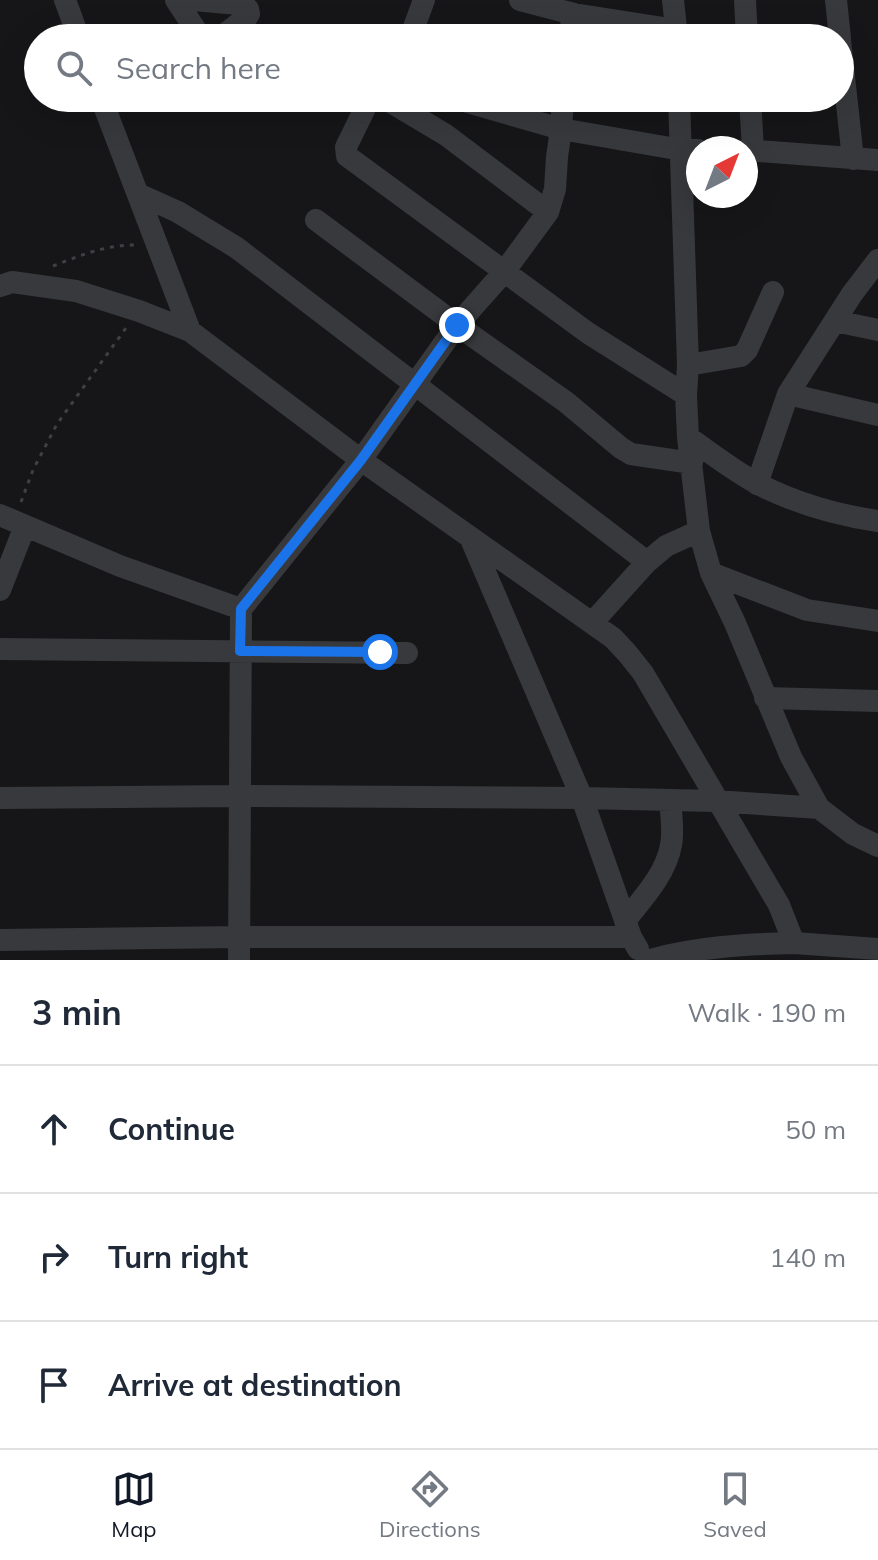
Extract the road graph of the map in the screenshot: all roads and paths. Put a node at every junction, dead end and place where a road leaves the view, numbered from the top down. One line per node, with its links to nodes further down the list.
1 (65, 0): 10 (street)
2 (176, 0): 11 (street)
3 (193, 0): 12 (street)
4 (424, 0): 13 (street)
5 (520, 0): 9 (street)
6 (673, 0): 16 (street)
7 (745, 0): 17 (street)
8 (836, 0): 18 (street)
9 (574, 14): 14 (street); 15 (street)
10 (74, 24)
11 (192, 24)
12 (238, 24)
13 (415, 24)
14 (572, 24)
15 (625, 24)
16 (675, 24)
17 (746, 24)
18 (838, 24)
19 (106, 112): 36 (street)
20 (363, 112): 43 (street)
21 (407, 112): 29 (street)
22 (453, 112): 29 (street)
23 (502, 112): 28 (street)
24 (562, 112): 28 (street)
25 (682, 112): 30 (street)
26 (750, 112): 31 (street)
27 (848, 112): 34 (street)
28 (561, 129): 32 (street); 38 (street)
29 (446, 135): 38 (street)
30 (687, 136)
31 (750, 136)
32 (686, 149)
33 (758, 151): 34 (street)
34 (853, 159): 35 (street)
35 (878, 160)
36 (138, 194): 40 (street); 52 (street)
37 (689, 208): 51 (street)
38 (548, 212): 43 (street)
39 (316, 220): 48 (street)
40 (158, 244): 42 (path); 50 (street)
41 (878, 260): 47 (street)
42 (47, 268)
43 (504, 272): 48 (street); 54 (street)
44 (0, 286): 46 (street)
45 (773, 292): 51 (street)
46 (139, 311): 50 (street); 60 (path)
47 (835, 321): 49 (street); 53 (street)
48 (457, 325): 52 (street); 58 (street)
49 (878, 330)
50 (190, 331): 57 (street)
51 (688, 365): 54 (street)
52 (416, 384): 57 (street); 64 (street)
53 (788, 394): 55 (street); 59 (street)
54 (686, 395): 56 (street)
55 (878, 415)
56 (688, 437): 58 (street); 59 (street)
57 (361, 460): 63 (street); 67 (street)
58 (692, 463): 62 (street)
59 (757, 484): 61 (street)
60 (13, 520): 66 (street); 67 (street)
61 (878, 521)
62 (699, 531): 64 (street); 65 (street)
63 (469, 536): 69 (street); 77 (street)
64 (647, 562): 69 (street)
65 (711, 573): 68 (street); 73 (street)
66 (0, 590)
67 (241, 609): 71 (street)
68 (878, 621)
69 (592, 623): 79 (street)
70 (0, 649): 71 (street)
71 (240, 651): 72 (street); 75 (street)
72 (407, 653)
73 (765, 698): 74 (street); 80 (street)
74 (878, 701)
75 (239, 796): 76 (street); 77 (street); 83 (street)
76 (0, 798)
77 (582, 798): 78 (street); 82 (street)
78 (670, 800): 79 (street); 82 (street)
79 (716, 801): 80 (street); 86 (street)
80 (819, 808): 81 (street)
81 (878, 846)
82 (628, 929): 83 (street); 87 (street)
83 (238, 937): 84 (street); 88 (street)
84 (0, 940)
85 (878, 949): 86 (street)
86 (801, 951): 87 (street)
87 (660, 959)
88 (239, 960)

